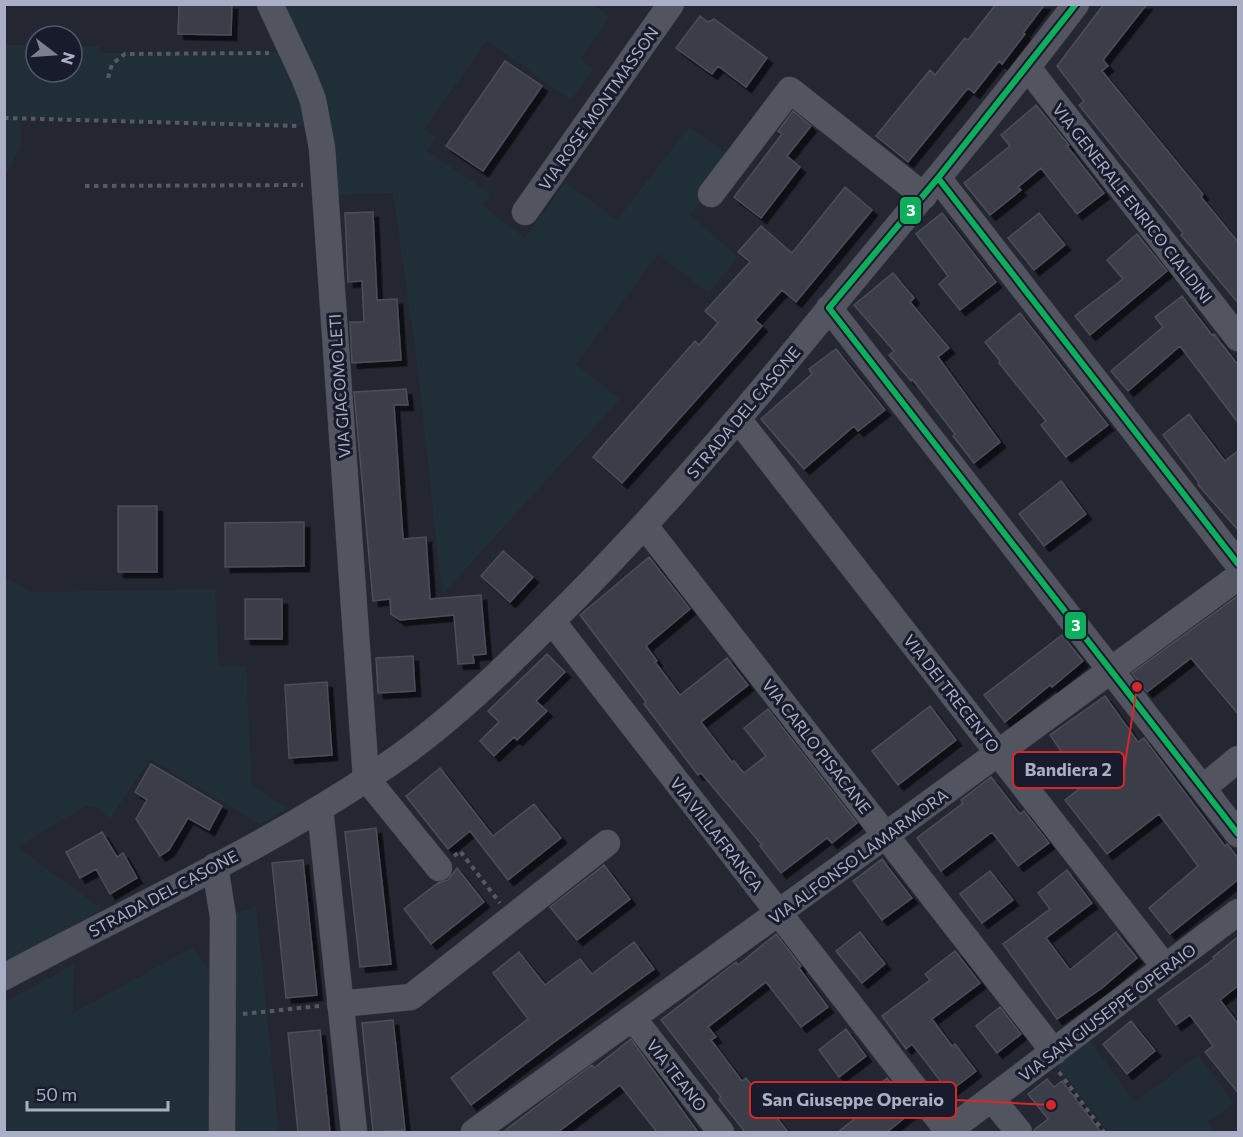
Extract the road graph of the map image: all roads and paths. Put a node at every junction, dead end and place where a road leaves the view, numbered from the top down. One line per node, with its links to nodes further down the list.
1 (270, 4): 9 (street, VIA GIACOMO LETI)
2 (670, 4): 13 (street, VIA ROSE MONTMASSON)
3 (1076, 4): 5 (street, STRADA DEL CASONE)
4 (276, 53): 6 (path)
5 (1028, 68): 11 (street, STRADA DEL CASONE); 15 (street, VIA GENERALE ENRICO CIALDINI)
6 (108, 78)
7 (4, 118): 8 (path)
8 (302, 126)
9 (325, 185): 10 (path); 24 (street, VIA GIACOMO LETI)
10 (85, 186)
11 (931, 187): 12 (street); 14 (street, STRADA DEL CASONE); 18 (street)
12 (711, 194)
13 (525, 212)
14 (829, 308): 16 (street, STRADA DEL CASONE); 21 (street)
15 (1239, 338)
16 (738, 419): 17 (street, STRADA DEL CASONE); 22 (street, VIA DEI TRECENTO)
17 (645, 526): 20 (street, STRADA DEL CASONE); 28 (street, VIA CARLO PISACANE)
18 (1239, 564)
19 (1239, 577): 21 (street, VIA ALFONSO LAMARMORA)
20 (552, 621): 24 (street, STRADA DEL CASONE); 33 (street, VIA VILLAFRANCA)
21 (1112, 671): 22 (street, VIA ALFONSO LAMARMORA); 25 (street)
22 (999, 754): 28 (street, VIA ALFONSO LAMARMORA); 35 (street, VIA DEI TRECENTO)
23 (1236, 761): 25 (street)
24 (366, 778): 26 (street, STRADA DEL CASONE); 31 (street)
25 (1203, 788): 27 (street)
26 (320, 808): 30 (street, STRADA DEL CASONE); 37 (street)
27 (1239, 834)
28 (886, 835): 33 (street, VIA ALFONSO LAMARMORA); 40 (street, VIA CARLO PISACANE)
29 (607, 843): 34 (street)
30 (214, 866): 36 (street, STRADA DEL CASONE); 38 (street)
31 (439, 868): 34 (path)
32 (1239, 912): 35 (street, VIA SAN GIUSEPPE OPERAIO)
33 (779, 913): 39 (street, VIA ALFONSO LAMARMORA); 46 (street, VIA VILLAFRANCA)
34 (512, 918): 37 (street)
35 (1165, 968): 40 (street, VIA SAN GIUSEPPE OPERAIO)
36 (4, 977)
37 (340, 1004): 38 (path); 43 (street)
38 (223, 1016): 42 (street)
39 (633, 1018): 44 (street, VIA ALFONSO LAMARMORA); 45 (street, VIA TEANO)
40 (1054, 1059): 41 (street, VIA SAN GIUSEPPE OPERAIO); 48 (path)
41 (992, 1099): 46 (street, VIA SAN GIUSEPPE OPERAIO); 47 (street)
42 (222, 1132)
43 (354, 1132)
44 (474, 1132)
45 (721, 1132)
46 (948, 1132)
47 (1018, 1132)
48 (1104, 1132)

